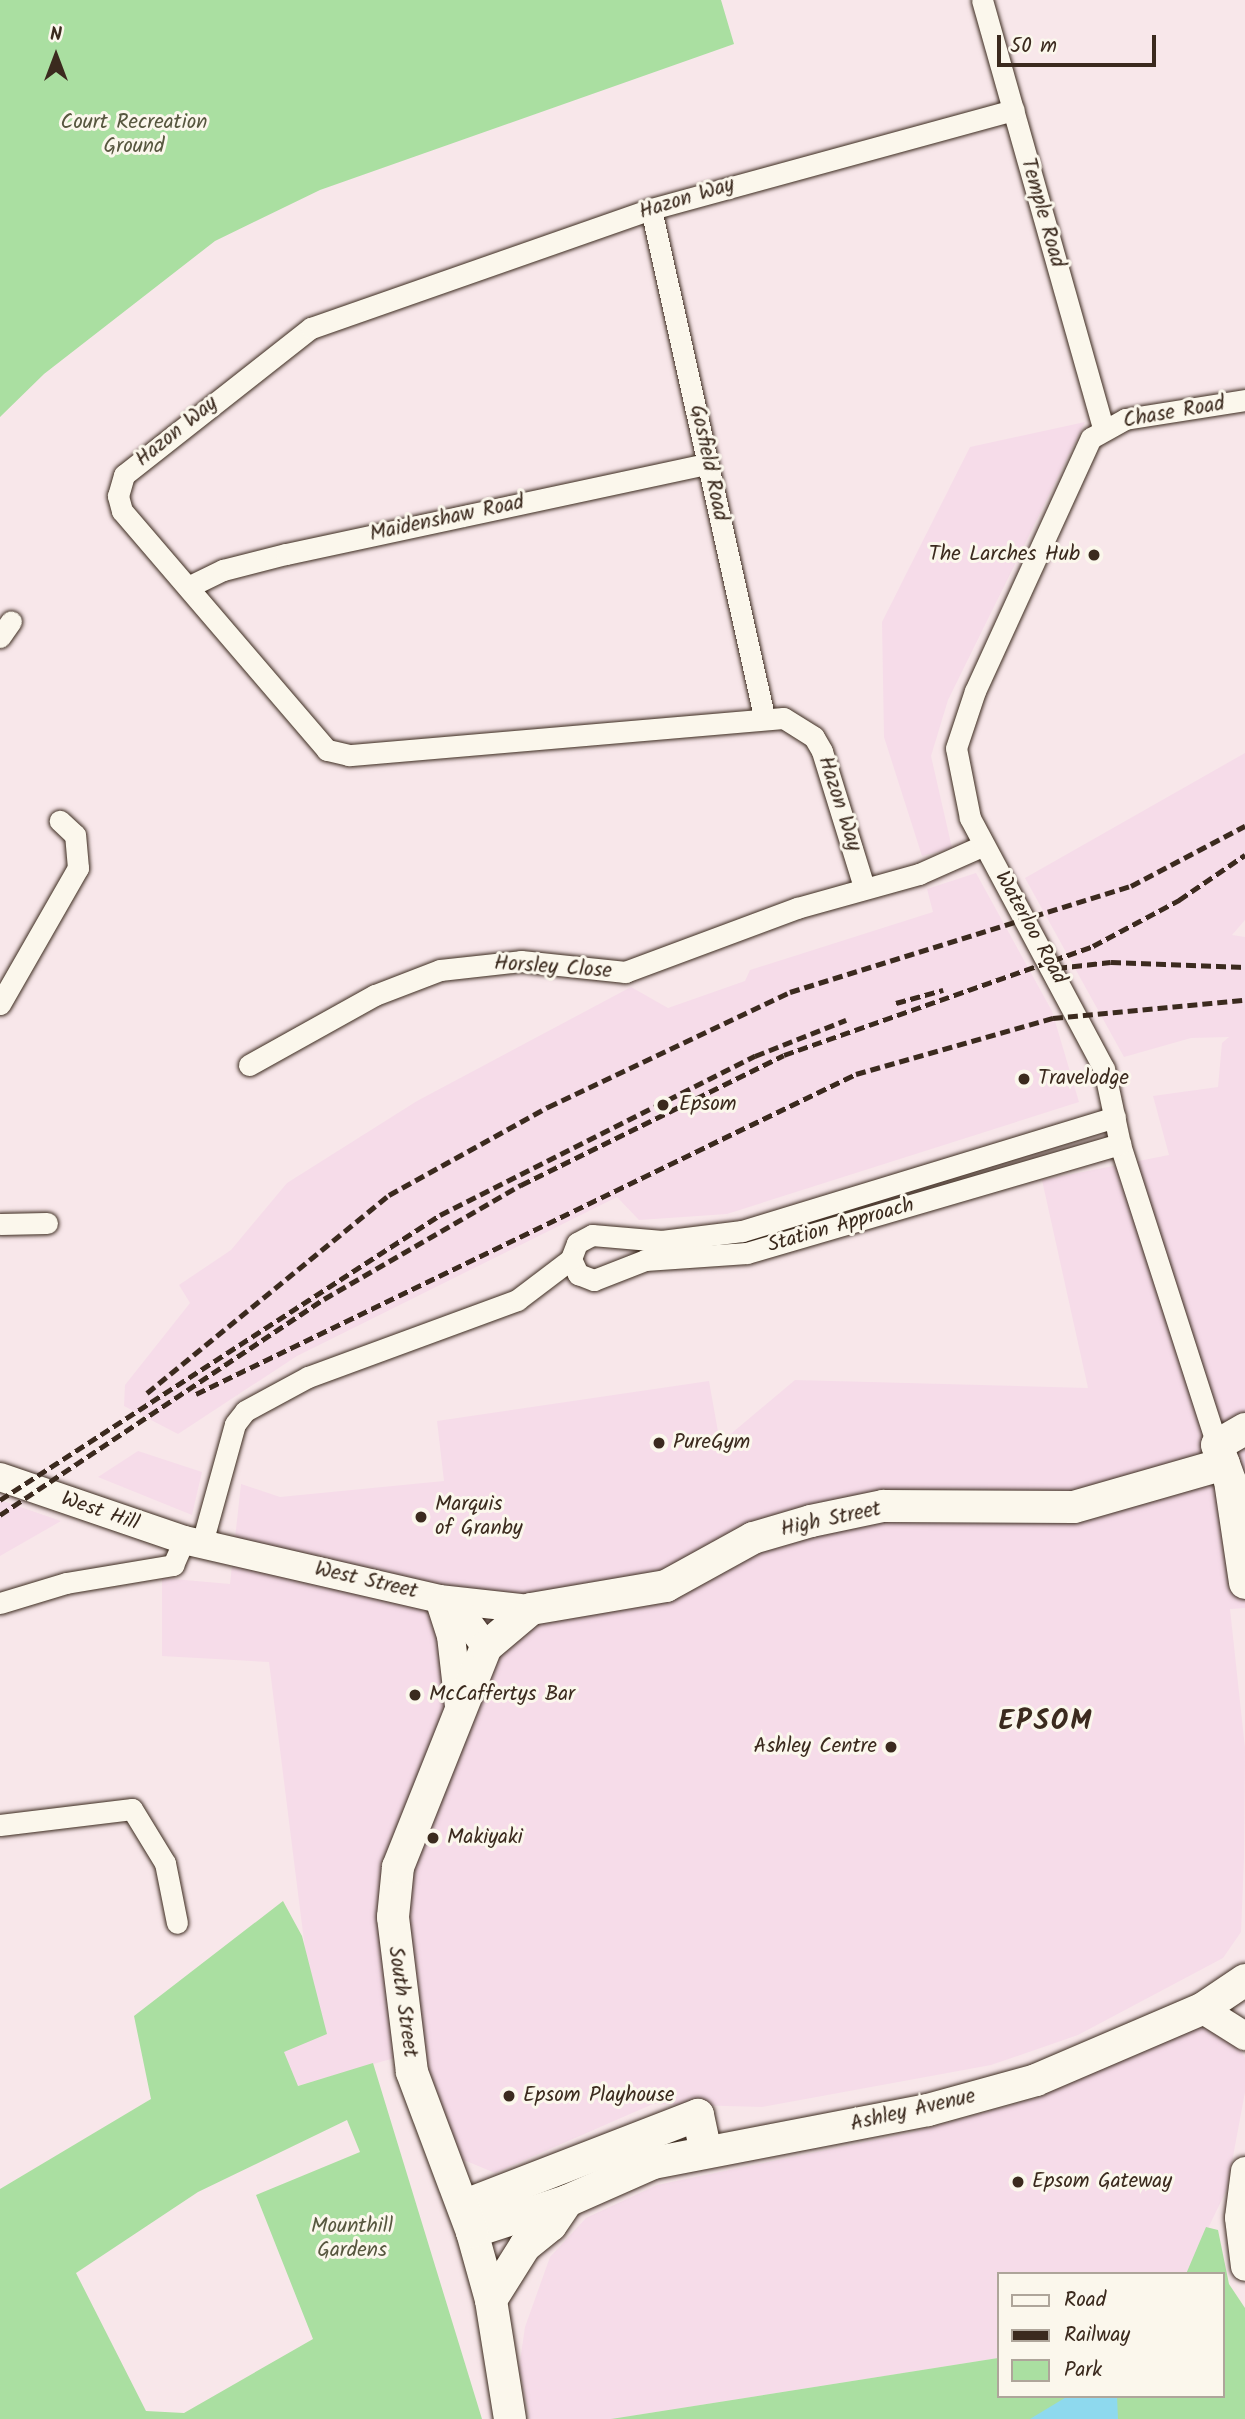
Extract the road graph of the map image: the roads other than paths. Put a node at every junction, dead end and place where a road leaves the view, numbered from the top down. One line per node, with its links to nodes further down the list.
1 (982, 0): 2 (street, Temple Road)
2 (1014, 110): 3 (street, Hazon Way); 5 (street, Temple Road)
3 (651, 209): 6 (street, Gosfield Road); 7 (street, Hazon Way)
4 (1245, 400): 5 (street, Chase Road)
5 (1103, 427): 10 (street, Waterloo Road)
6 (708, 464): 7 (street, Maidenshaw Road); 8 (street, Gosfield Road)
7 (190, 586): 8 (street, Hazon Way)
8 (764, 716): 11 (street, Hazon Way)
9 (60, 821): 12 (street)
10 (984, 845): 11 (street, Horsley Close); 14 (street, Waterloo Road)
11 (864, 887): 13 (street, Horsley Close)
12 (0, 1004)
13 (249, 1065)
14 (1115, 1117): 15 (street, Waterloo Road); 18 (street, Station Approach)
15 (1121, 1144): 18 (street, Station Approach); 20 (street, Waterloo Road)
16 (47, 1223): 17 (street)
17 (0, 1224)
18 (571, 1259): 22 (street, Station Approach)
19 (1245, 1429): 20 (highway, High Street)
20 (1229, 1464): 23 (highway); 26 (highway, High Street)
21 (0, 1477): 22 (main road, West Hill)
22 (193, 1542): 24 (main road, West Street); 25 (street)
23 (1245, 1583)
24 (446, 1601): 26 (main road, West Street); 27 (main road); 28 (main road)
25 (0, 1603)
26 (531, 1609): 27 (highway, South Street)
27 (486, 1647): 28 (highway, South Street)
28 (459, 1706): 37 (highway, South Street)
29 (0, 1825): 30 (street)
30 (177, 1923)
31 (1245, 1980): 32 (highway, Ashley Avenue)
32 (1202, 2009): 33 (main road); 34 (highway, Ashley Avenue)
33 (1245, 2036)
34 (706, 2152): 36 (highway, Ashley Avenue); 37 (highway)
35 (1245, 2171): 38 (main road)
36 (567, 2201): 37 (highway, Ashley Avenue); 39 (highway, Ashley Avenue)
37 (467, 2219): 39 (highway, South Street)
38 (1245, 2267)
39 (491, 2300): 40 (highway, South Street)
40 (510, 2419)

